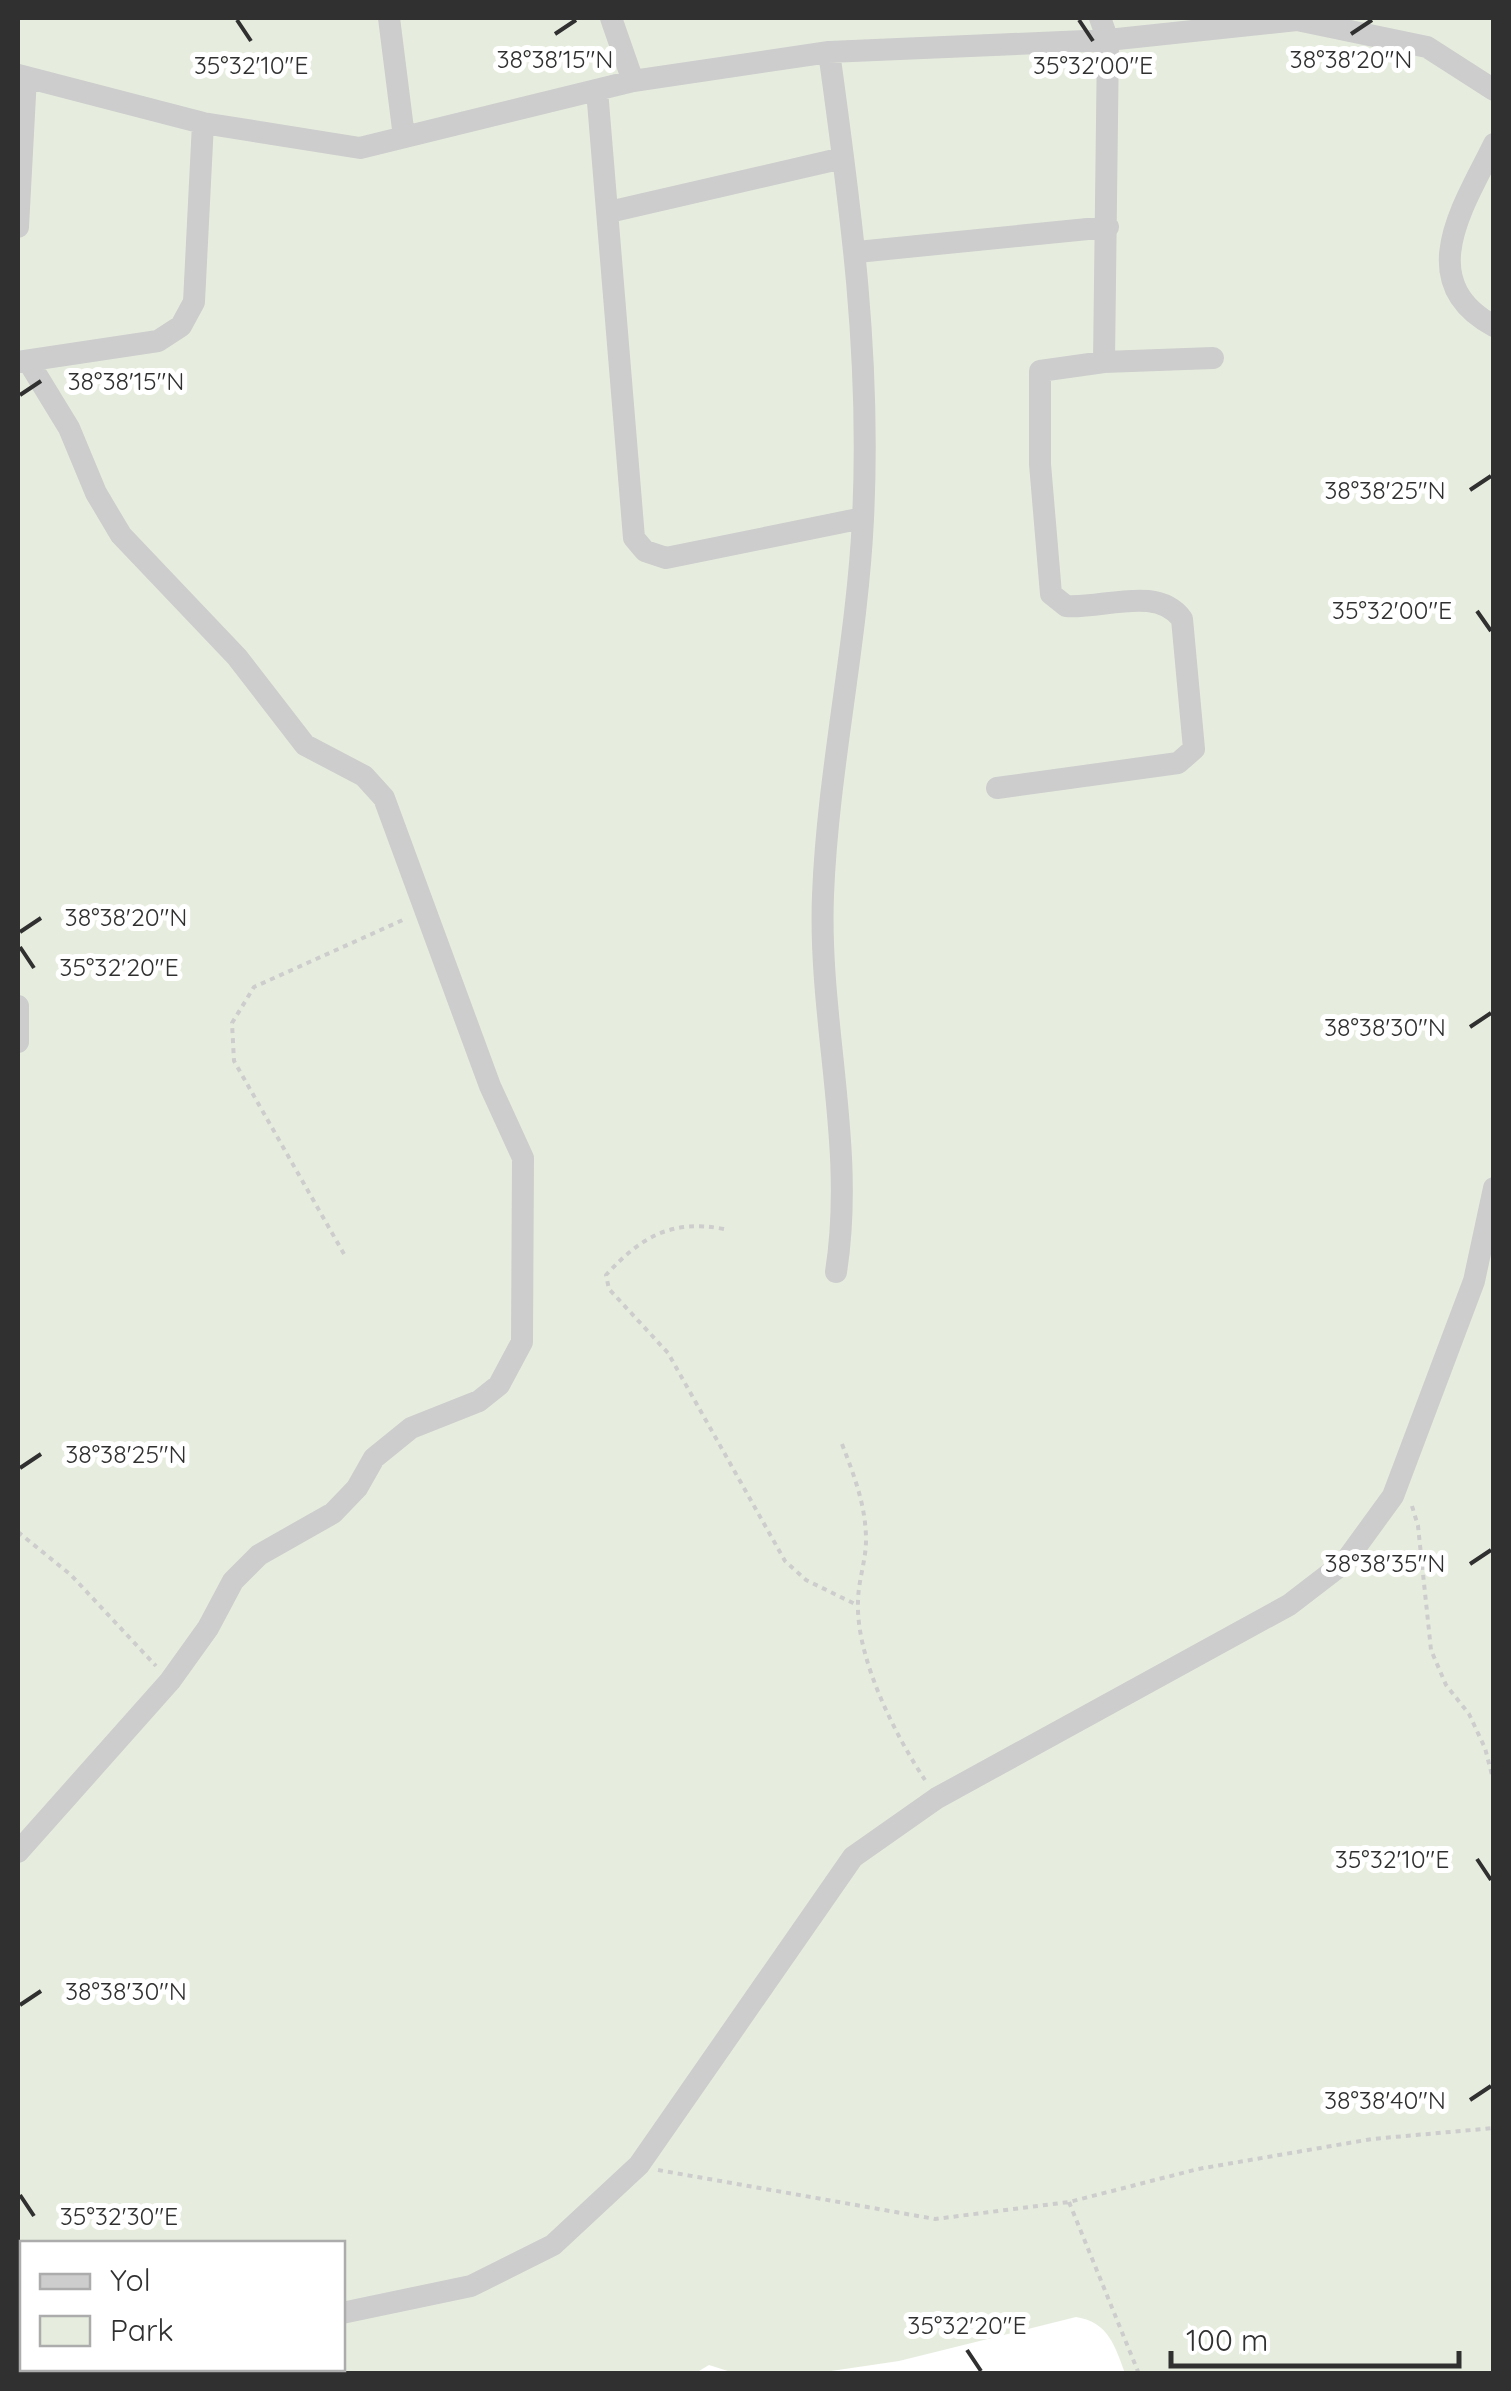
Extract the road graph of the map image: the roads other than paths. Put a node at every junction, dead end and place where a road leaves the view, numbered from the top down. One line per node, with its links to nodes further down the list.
1 (389, 18): 10 (street)
2 (611, 18): 6 (street)
3 (1104, 29): 4 (street); 8 (street); 15 (street)
4 (829, 52): 6 (street); 12 (street)
5 (22, 76): 9 (street); 14 (street)
6 (633, 81): 7 (street)
7 (597, 90): 10 (street); 13 (street)
8 (1494, 90)
9 (203, 123): 10 (street); 19 (street)
10 (404, 138)
11 (1494, 144): 17 (street)
12 (843, 158): 13 (street); 16 (street)
13 (609, 212): 21 (street)
14 (18, 227)
15 (1108, 227): 16 (street); 20 (street)
16 (857, 252): 21 (street)
17 (1494, 326)
18 (1213, 358): 20 (street)
19 (23, 362): 27 (street)
20 (1104, 362): 22 (street)
21 (863, 518): 26 (street)
22 (998, 788)
23 (18, 1006): 24 (street)
24 (18, 1042)
25 (1494, 1188): 28 (street)
26 (836, 1272)
27 (18, 1852)
28 (345, 2311)

